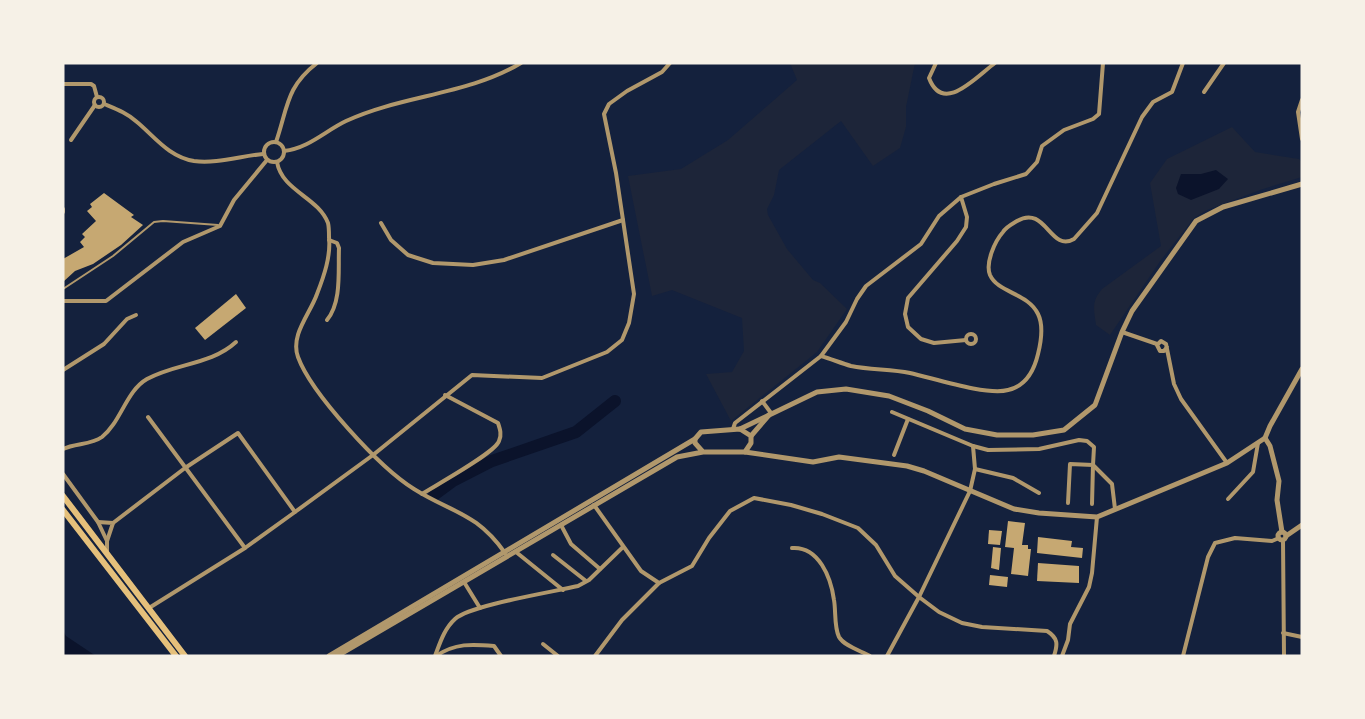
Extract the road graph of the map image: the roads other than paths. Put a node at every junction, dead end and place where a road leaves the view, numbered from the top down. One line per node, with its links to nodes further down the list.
1 (317, 63): 17 (street)
2 (521, 63): 18 (street)
3 (670, 63): 24 (street)
4 (936, 63): 5 (street)
5 (995, 63)
6 (1103, 63): 23 (street)
7 (1183, 63): 38 (street)
8 (1224, 63): 10 (street)
9 (63, 84): 11 (street)
10 (1204, 92)
11 (97, 97): 13 (street); 14 (street)
12 (1302, 100): 15 (street)
13 (104, 104): 14 (street); 19 (street)
14 (94, 105): 16 (street)
15 (1302, 139)
16 (71, 140)
17 (276, 142): 18 (street); 19 (street)
18 (284, 151): 21 (street)
19 (263, 154): 20 (street)
20 (267, 160): 21 (street); 26 (street)
21 (277, 162): 27 (street)
22 (1302, 184): 32 (street)
23 (961, 197): 33 (street); 38 (street)
24 (623, 220): 25 (street); 42 (street)
25 (381, 223)
26 (220, 226): 28 (lane); 29 (street)
27 (329, 240): 31 (street); 58 (street)
28 (63, 288)
29 (63, 301)
30 (136, 315): 41 (street)
31 (327, 320)
32 (1122, 332): 35 (street); 45 (street)
33 (966, 340)
34 (236, 342): 54 (street)
35 (1157, 344): 36 (street); 37 (street)
36 (1167, 347): 37 (street); 39 (street)
37 (1162, 351): 39 (street)
38 (821, 356): 43 (street)
39 (1170, 356): 60 (street)
40 (1302, 369): 49 (street)
41 (63, 370)
42 (445, 395): 58 (street); 67 (street)
43 (762, 401): 45 (street); 48 (street)
44 (892, 412): 47 (street)
45 (771, 413): 48 (street); 51 (street)
46 (148, 417): 62 (street)
47 (908, 419): 53 (street); 59 (street)
48 (737, 429): 50 (street); 51 (street)
49 (1265, 438): 52 (street); 81 (street)
50 (695, 439): 55 (street); 70 (street)
51 (751, 440): 56 (street); 57 (street)
52 (1258, 443): 60 (street); 69 (street)
53 (973, 446): 61 (street); 63 (street)
54 (63, 449)
55 (703, 452): 56 (street); 70 (street)
56 (745, 452): 57 (street)
57 (762, 454): 65 (street)
58 (373, 455): 67 (street); 75 (street)
59 (894, 455)
60 (1227, 463): 74 (street)
61 (1093, 465): 71 (street); 72 (street); 74 (street)
62 (185, 468): 75 (street); 78 (street); 84 (street)
63 (975, 469): 65 (street); 66 (street)
64 (63, 474): 77 (street)
65 (970, 491): 76 (street); 95 (street)
66 (1039, 493)
67 (422, 494): 88 (street)
68 (63, 496): 86 (main road)
69 (1228, 499)
70 (592, 502): 79 (street); 83 (street); 88 (street)
71 (1068, 504)
72 (1092, 504)
73 (63, 510): 101 (main road)
74 (1115, 510): 76 (street)
75 (295, 512): 84 (street)
76 (1096, 518): 112 (street)
77 (98, 522): 78 (street); 82 (street)
78 (113, 523): 82 (street)
79 (561, 524): 87 (street); 90 (street)
80 (1302, 525): 81 (street)
81 (1282, 536): 98 (street); 113 (street)
82 (107, 541): 86 (street)
83 (623, 547): 90 (street); 93 (street)
84 (245, 548): 96 (street)
85 (792, 548): 109 (street)
86 (107, 551): 96 (main road)
87 (515, 551): 88 (street); 94 (street)
88 (506, 554): 91 (street); 103 (street)
89 (553, 555): 92 (street)
90 (600, 569): 92 (street)
91 (464, 581): 97 (street); 104 (street)
92 (586, 581): 94 (street)
93 (659, 583): 95 (street); 108 (street)
94 (563, 590): 97 (street)
95 (919, 597): 110 (street); 111 (street)
96 (148, 608): 102 (main road)
97 (480, 608): 105 (street)
98 (1283, 633): 99 (street); 114 (street)
99 (1302, 637)
100 (543, 644): 107 (street)
101 (176, 656)
102 (185, 656)
103 (328, 656)
104 (337, 656)
105 (435, 656): 106 (street)
106 (501, 656)
107 (558, 656)
108 (595, 656)
109 (870, 656)
110 (887, 656)
111 (1054, 656)
112 (1062, 656)
113 (1183, 656)
114 (1284, 656)

